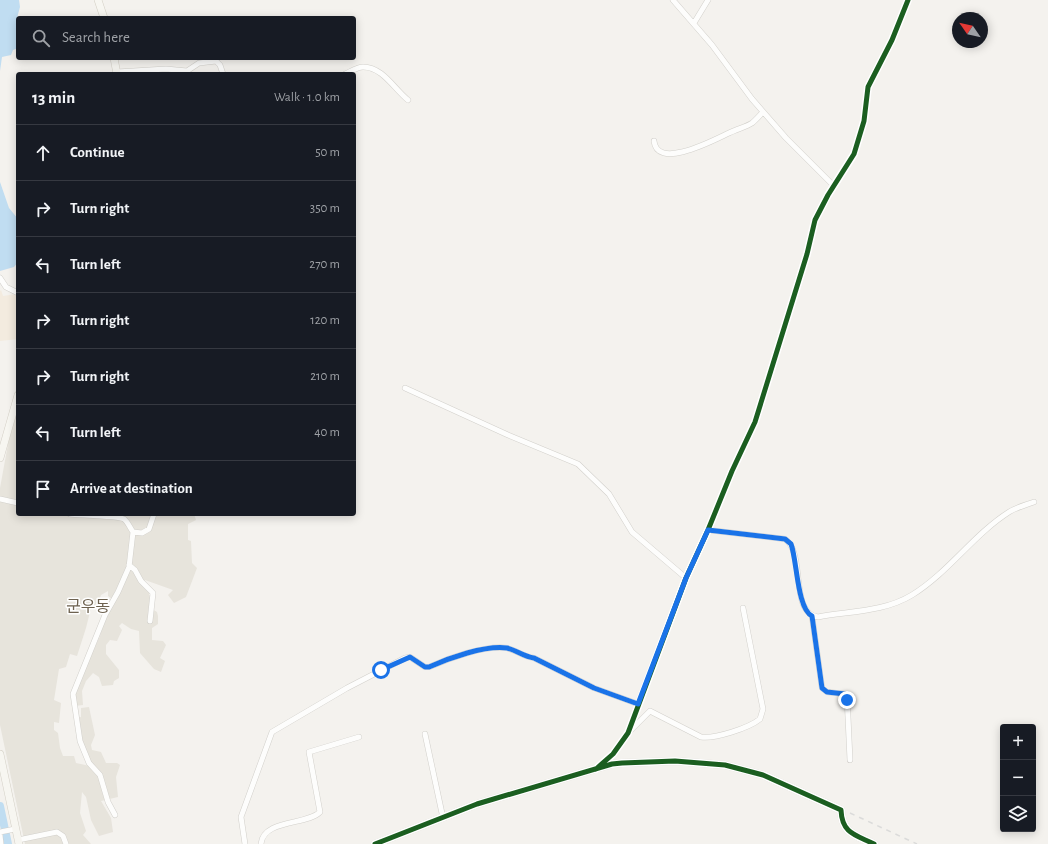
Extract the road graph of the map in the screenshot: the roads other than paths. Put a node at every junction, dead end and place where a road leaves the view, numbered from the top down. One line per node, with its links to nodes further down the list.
1 (98, 0): 5 (street)
2 (673, 0): 6 (street)
3 (708, 0): 6 (street)
4 (908, 0): 15 (street)
5 (103, 16)
6 (694, 23): 13 (street)
7 (114, 60): 8 (street)
8 (117, 72)
9 (129, 72): 10 (street)
10 (222, 72)
11 (350, 72): 12 (street)
12 (408, 100)
13 (763, 112): 14 (street); 15 (street)
14 (654, 141)
15 (834, 186): 28 (street)
16 (0, 278): 17 (street)
17 (16, 292)
18 (405, 388): 31 (street)
19 (16, 402): 20 (street)
20 (0, 458)
21 (0, 499): 23 (street)
22 (1034, 502): 33 (street)
23 (16, 503)
24 (86, 516): 25 (street)
25 (102, 516)
26 (115, 516): 29 (street)
27 (153, 516): 29 (street)
28 (708, 530): 31 (street); 33 (street)
29 (133, 532): 30 (street)
30 (129, 565): 34 (street); 42 (street)
31 (686, 578): 35 (street)
32 (743, 608): 37 (street)
33 (812, 616): 40 (street)
34 (150, 621)
35 (638, 704): 37 (street); 49 (street)
36 (425, 734): 43 (street)
37 (628, 734): 41 (street)
38 (359, 737): 50 (street)
39 (0, 754): 44 (street)
40 (850, 760)
41 (596, 769): 43 (street); 52 (street)
42 (115, 815)
43 (443, 818): 51 (street)
44 (12, 830): 45 (street); 46 (street)
45 (0, 834): 47 (street)
46 (18, 842): 48 (street)
47 (1, 844)
48 (66, 844)
49 (245, 844)
50 (261, 844)
51 (375, 844)
52 (874, 844)

